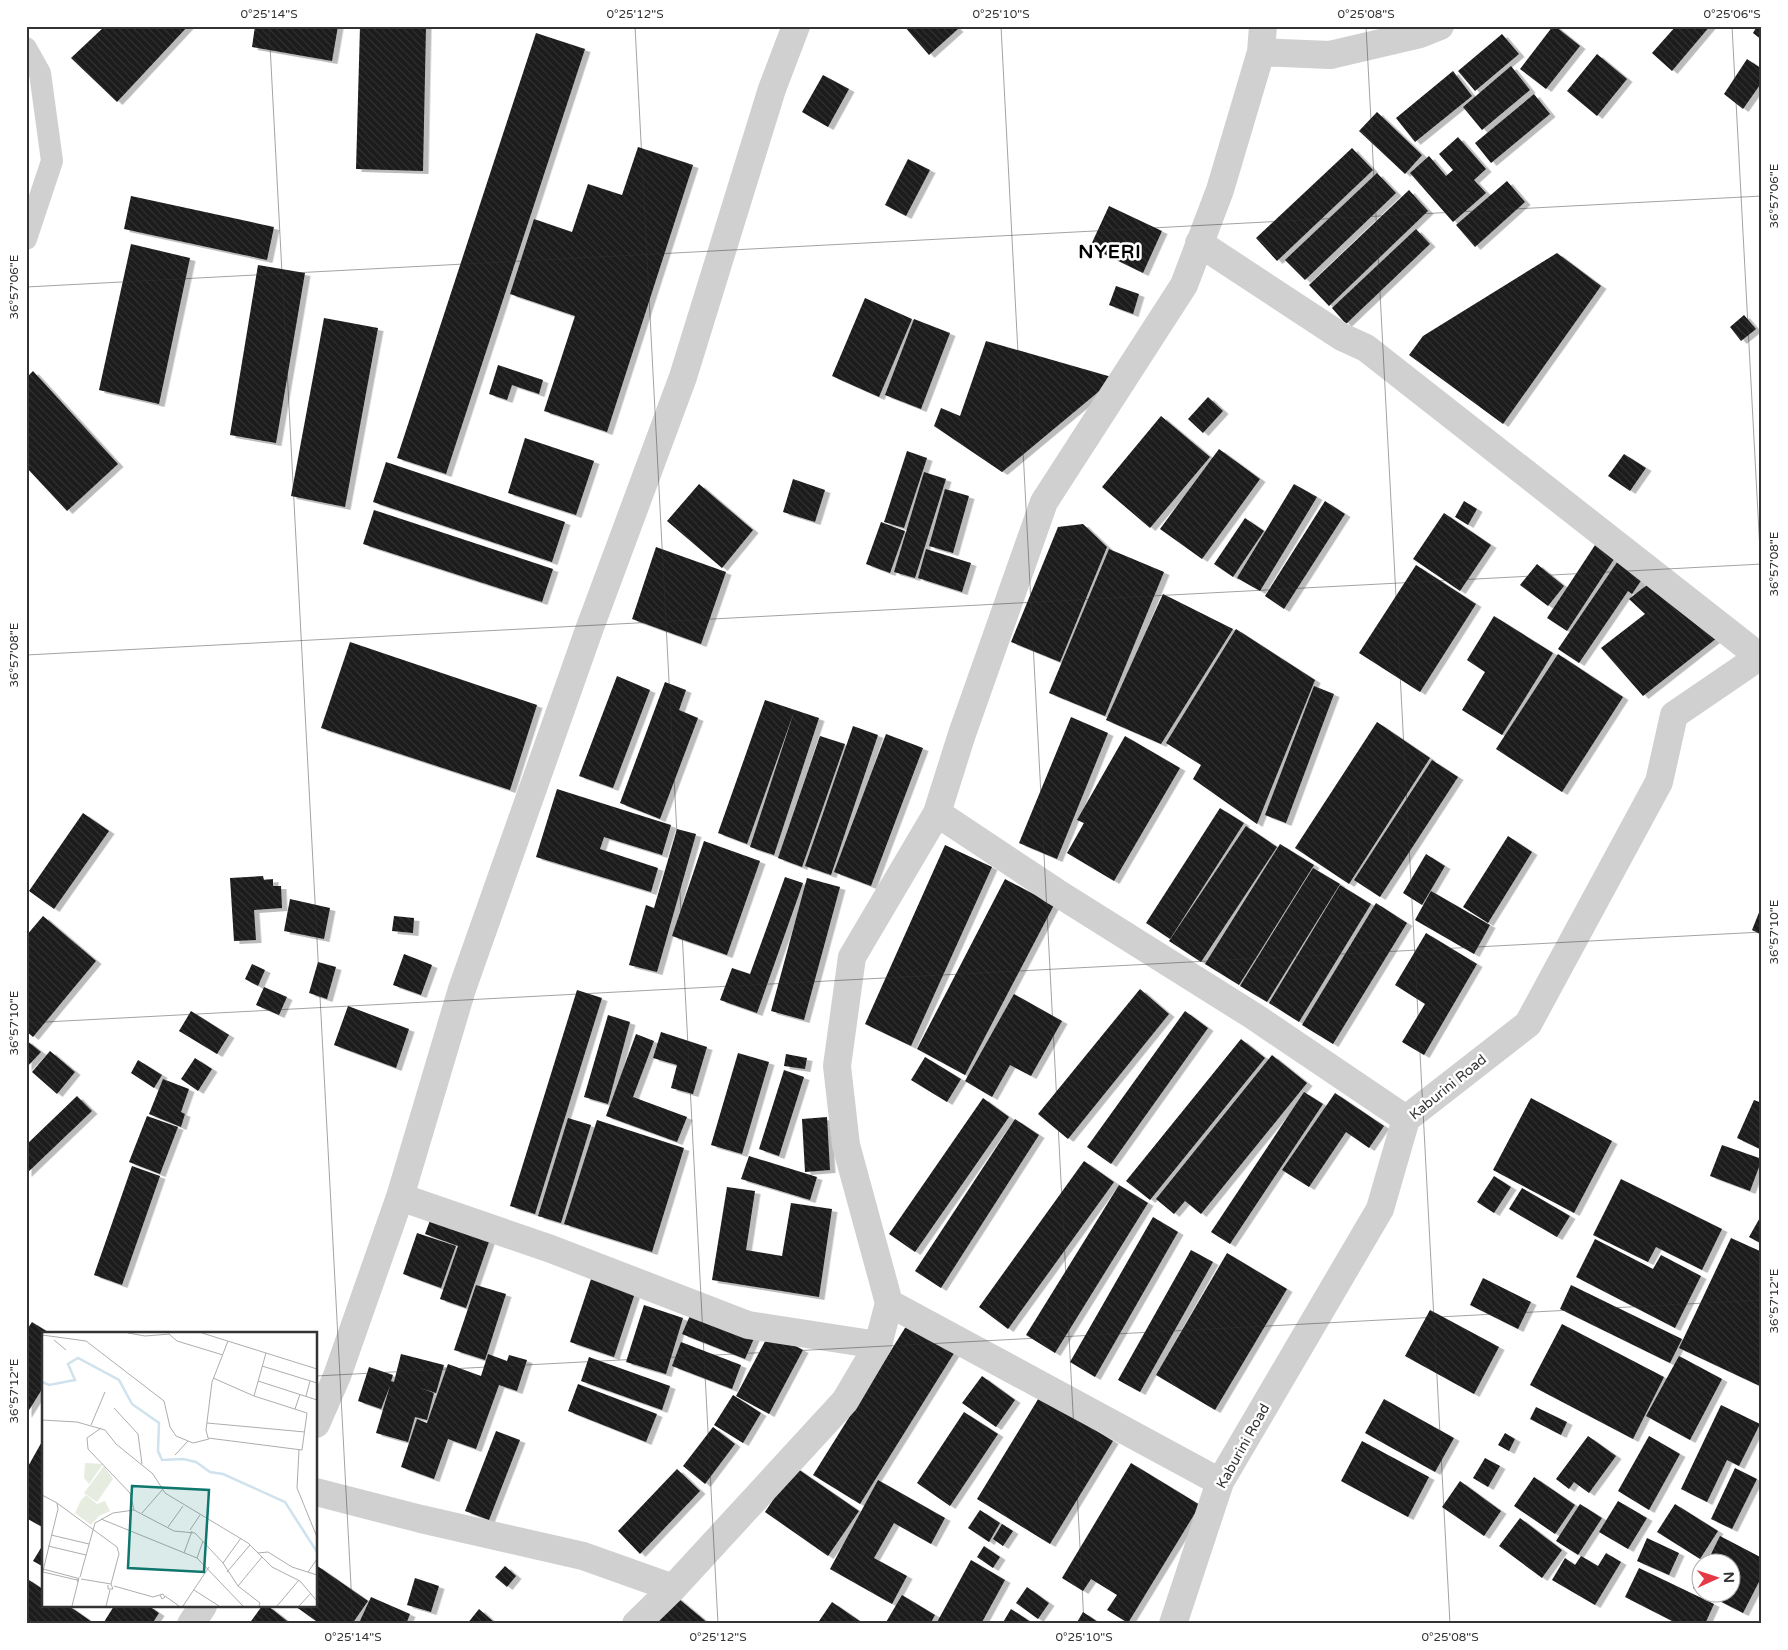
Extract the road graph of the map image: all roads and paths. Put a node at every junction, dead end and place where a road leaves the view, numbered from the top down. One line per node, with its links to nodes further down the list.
1 (796, 26): 10 (street)
2 (1440, 26): 3 (street)
3 (1262, 39): 6 (street)
4 (26, 48): 5 (lane)
5 (26, 239)
6 (1199, 243): 7 (street); 8 (street)
7 (1761, 656): 9 (street, Kaburini Road)
8 (937, 813): 9 (street); 11 (street)
9 (1406, 1119): 14 (street, Kaburini Road)
10 (400, 1197): 12 (street); 13 (street)
11 (889, 1303): 12 (street); 14 (street)
12 (878, 1344): 16 (street)
13 (318, 1419)
14 (1220, 1482): 20 (street, Kaburini Road)
15 (318, 1493): 16 (street)
16 (673, 1588): 19 (street)
17 (202, 1608): 18 (street)
18 (191, 1624)
19 (636, 1624)
20 (1173, 1624)

